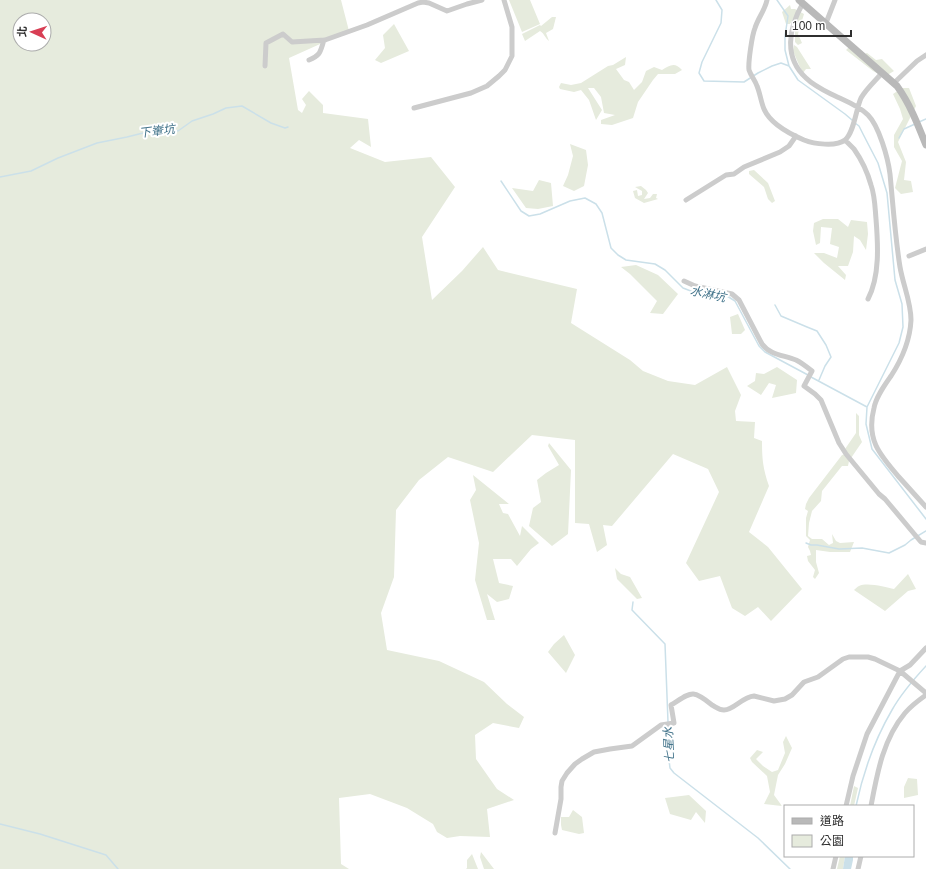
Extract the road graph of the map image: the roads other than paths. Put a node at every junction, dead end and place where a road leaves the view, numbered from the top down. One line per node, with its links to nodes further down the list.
1 (482, 0): 7 (street)
2 (504, 0): 14 (street)
3 (767, 0): 15 (street)
4 (835, 0): 6 (street)
5 (801, 2): 6 (main road); 13 (street)
6 (826, 23): 11 (main road)
7 (325, 40): 9 (street); 10 (street)
8 (926, 55): 12 (street)
9 (309, 60)
10 (265, 66)
11 (882, 72): 12 (main road); 13 (street)
12 (894, 83): 17 (main road)
13 (858, 107): 16 (street); 23 (street)
14 (414, 108)
15 (796, 136): 16 (street); 18 (street)
16 (845, 140): 22 (street)
17 (926, 145)
18 (686, 200)
19 (926, 250): 20 (street)
20 (909, 256)
21 (684, 281): 24 (street)
22 (868, 298)
23 (926, 507)
24 (923, 543)
25 (926, 648): 26 (street)
26 (900, 671): 27 (street); 28 (street); 30 (street)
27 (926, 694): 29 (street)
28 (846, 805)
29 (871, 805)
30 (555, 833)
31 (836, 857): 33 (street)
32 (861, 857): 34 (street)
33 (834, 869)
34 (858, 869)

